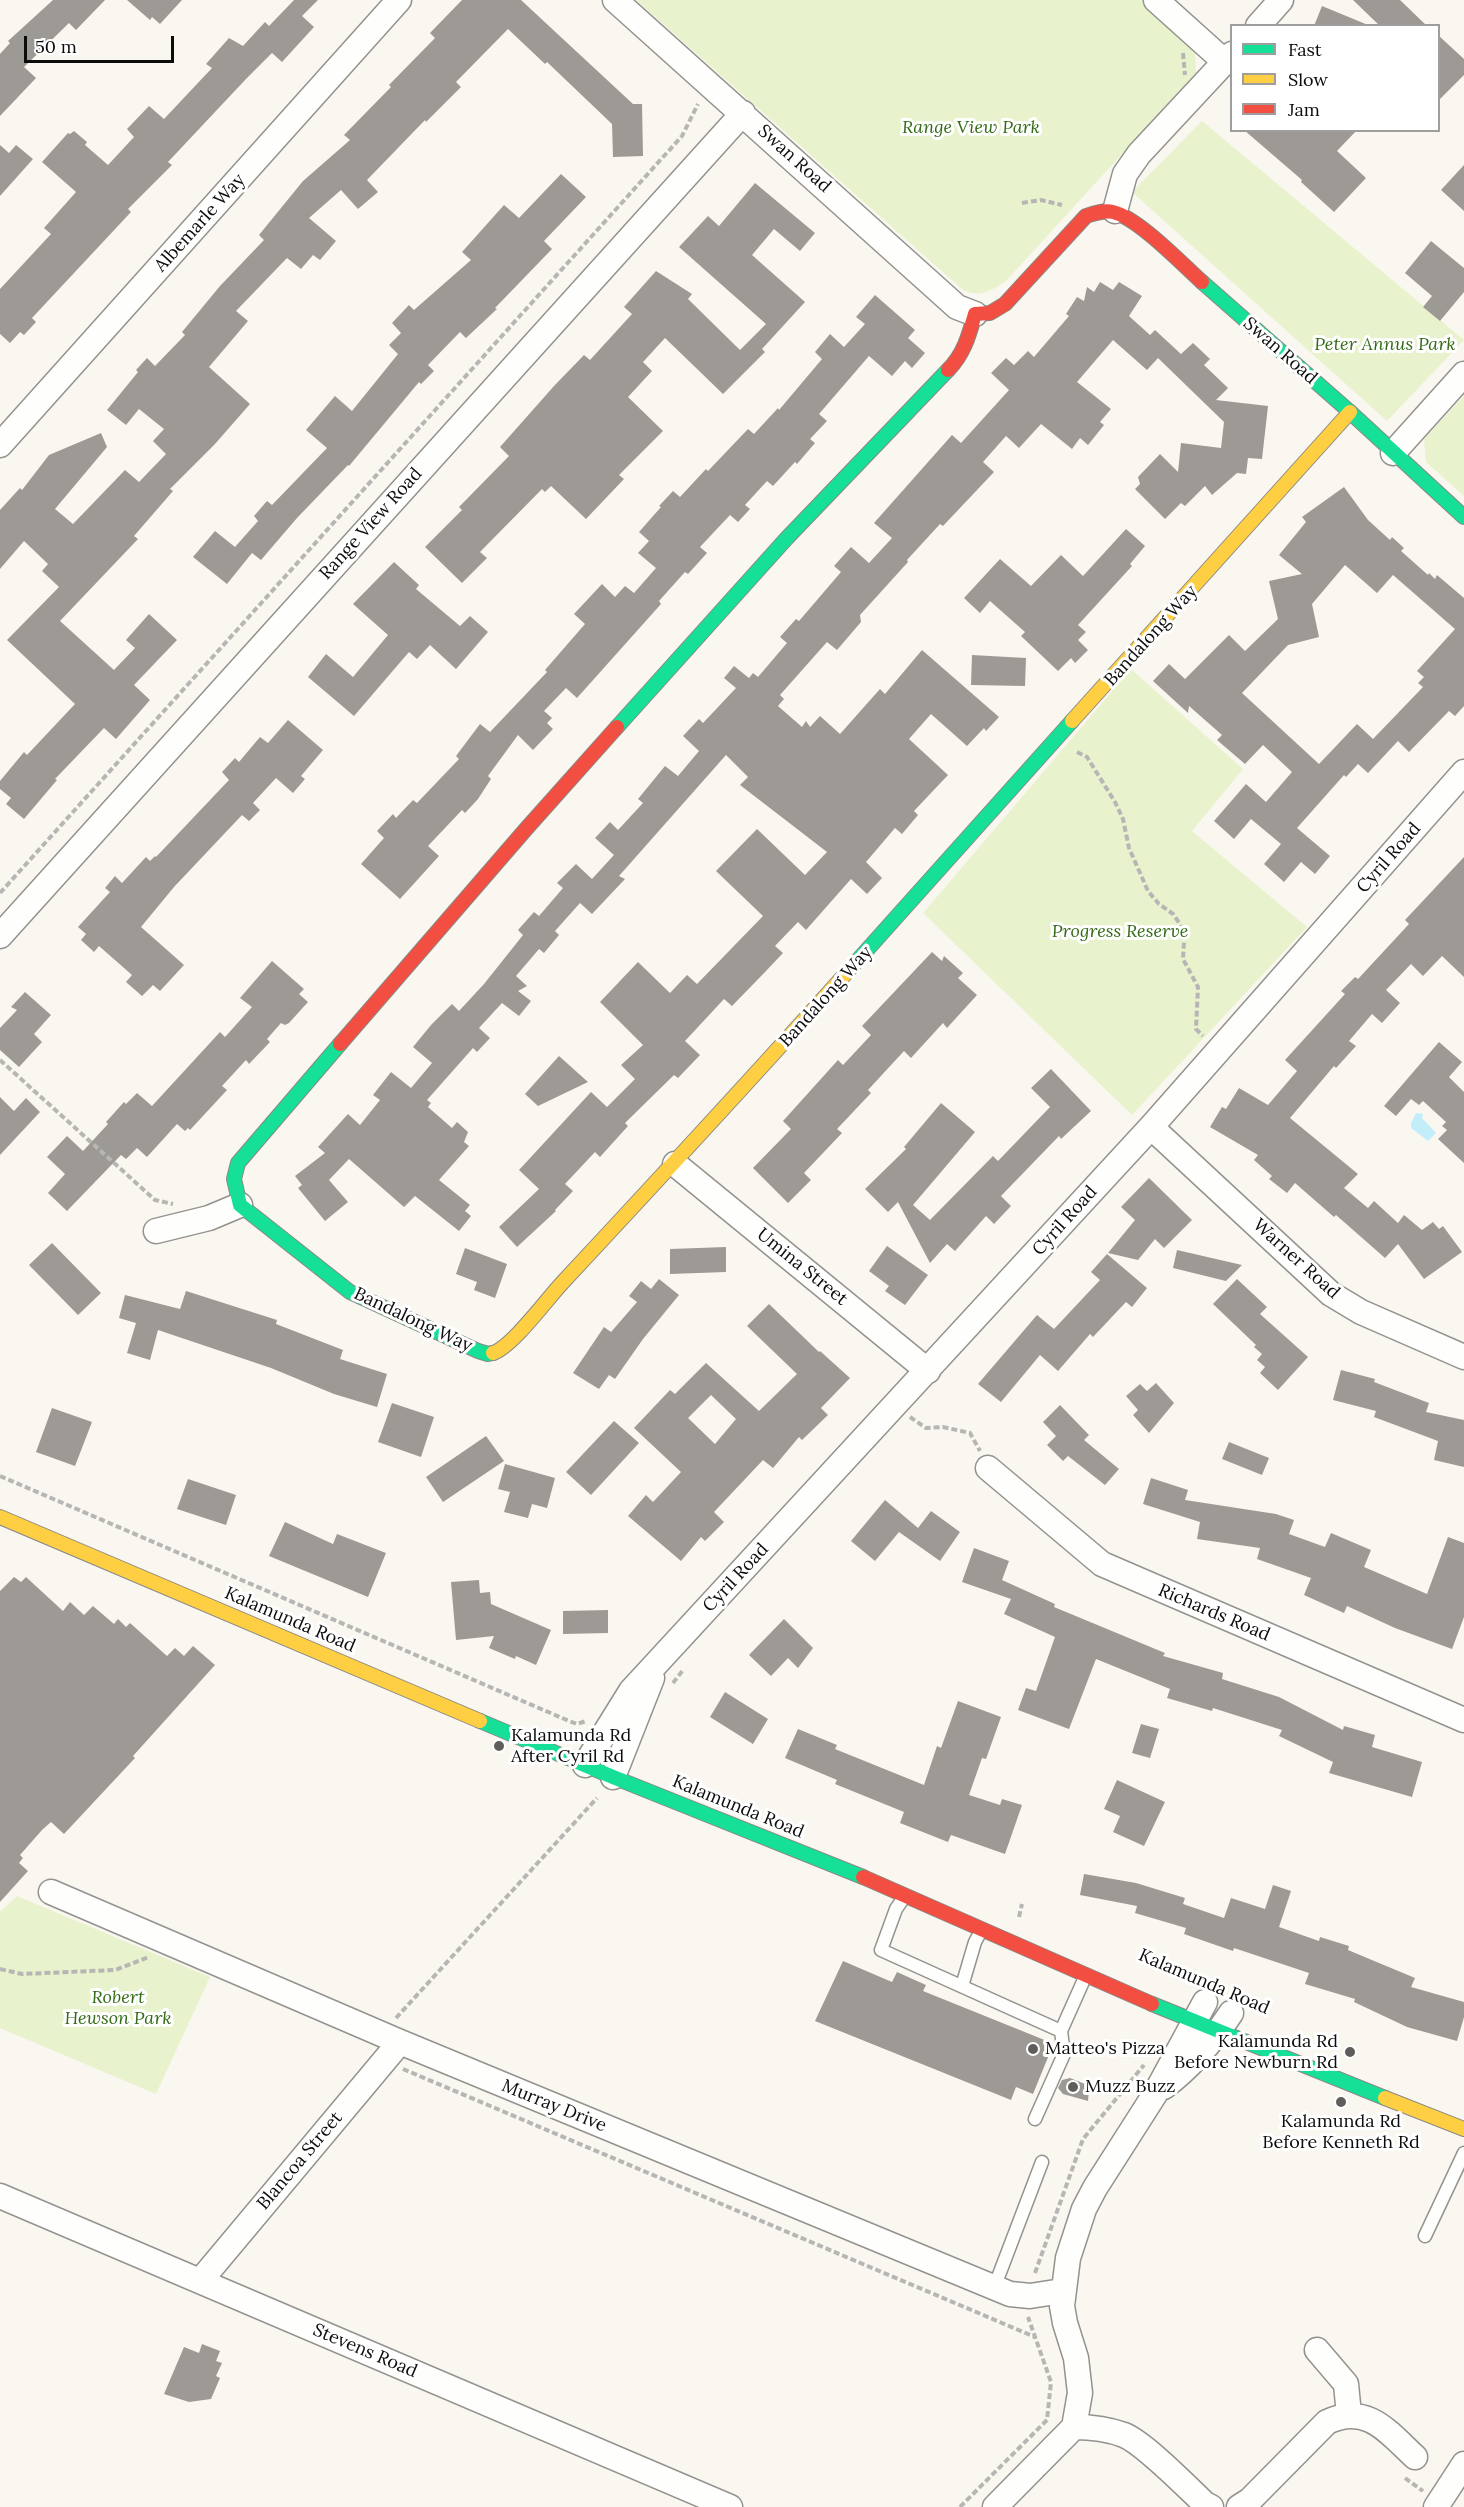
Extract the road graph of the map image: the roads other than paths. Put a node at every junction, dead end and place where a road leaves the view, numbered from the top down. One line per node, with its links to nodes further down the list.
1 (399, 0): 12 (street, Albemarle Way)
2 (615, 0): 7 (street, Swan Road)
3 (1156, 0): 6 (street)
4 (1281, 0): 5 (street)
5 (1260, 24)
6 (1228, 58): 8 (street)
7 (743, 113): 9 (street, Swan Road); 16 (street, Range View Road)
8 (1115, 211): 9 (street); 11 (street, Swan Road)
9 (975, 314): 19 (street)
10 (1464, 374): 13 (street)
11 (1350, 412): 13 (street, Swan Road); 18 (street, Bandalong Way)
12 (0, 445)
13 (1393, 453): 14 (street, Swan Road)
14 (1464, 517)
15 (1464, 772): 17 (street, Cyril Road)
16 (0, 936)
17 (1151, 1127): 21 (street, Warner Road); 22 (street, Cyril Road)
18 (675, 1164): 19 (street, Bandalong Way); 22 (street, Umina Street)
19 (240, 1205): 20 (street)
20 (156, 1231)
21 (1464, 1357)
22 (928, 1371): 25 (street, Cyril Road)
23 (988, 1468): 26 (street, Richards Road)
24 (0, 1517): 27 (street, Kalamunda Road)
25 (659, 1662): 27 (street, Cyril Road); 28 (street, Cyril Road)
26 (1464, 1720)
27 (588, 1752): 28 (street, Kalamunda Road); 28 (street, Kalamunda Road)
28 (621, 1765): 30 (street, Kalamunda Road)
29 (51, 1892): 37 (street, Murray Drive)
30 (905, 1896): 31 (street, Kalamunda Road); 33 (lane)
31 (981, 1930): 32 (street, Kalamunda Road); 33 (lane)
32 (1087, 1974): 34 (street, Kalamunda Road); 36 (lane)
33 (962, 1986): 36 (lane)
34 (1198, 2007): 35 (street, Kalamunda Road); 35 (street, Kalamunda Road); 38 (street)
35 (1230, 2020): 38 (street); 40 (street, Kalamunda Road)
36 (1061, 2031): 39 (lane)
37 (391, 2038): 45 (street, Blancoa Street); 46 (street, Murray Drive)
38 (1155, 2094): 47 (street)
39 (1035, 2119)
40 (1464, 2129)
41 (1464, 2153): 44 (lane)
42 (1042, 2162): 46 (lane)
43 (0, 2196): 45 (street, Stevens Road)
44 (1425, 2236)
45 (201, 2280): 54 (street, Stevens Road)
46 (994, 2288): 47 (street, Murray Drive)
47 (1062, 2291): 50 (street)
48 (1317, 2350): 49 (street)
49 (1349, 2415): 52 (street); 57 (street)
50 (1074, 2427): 55 (street); 56 (street)
51 (1464, 2464): 53 (street)
52 (1409, 2466)
53 (1438, 2505)
54 (730, 2507)
55 (995, 2507)
56 (1211, 2507)
57 (1239, 2507)

